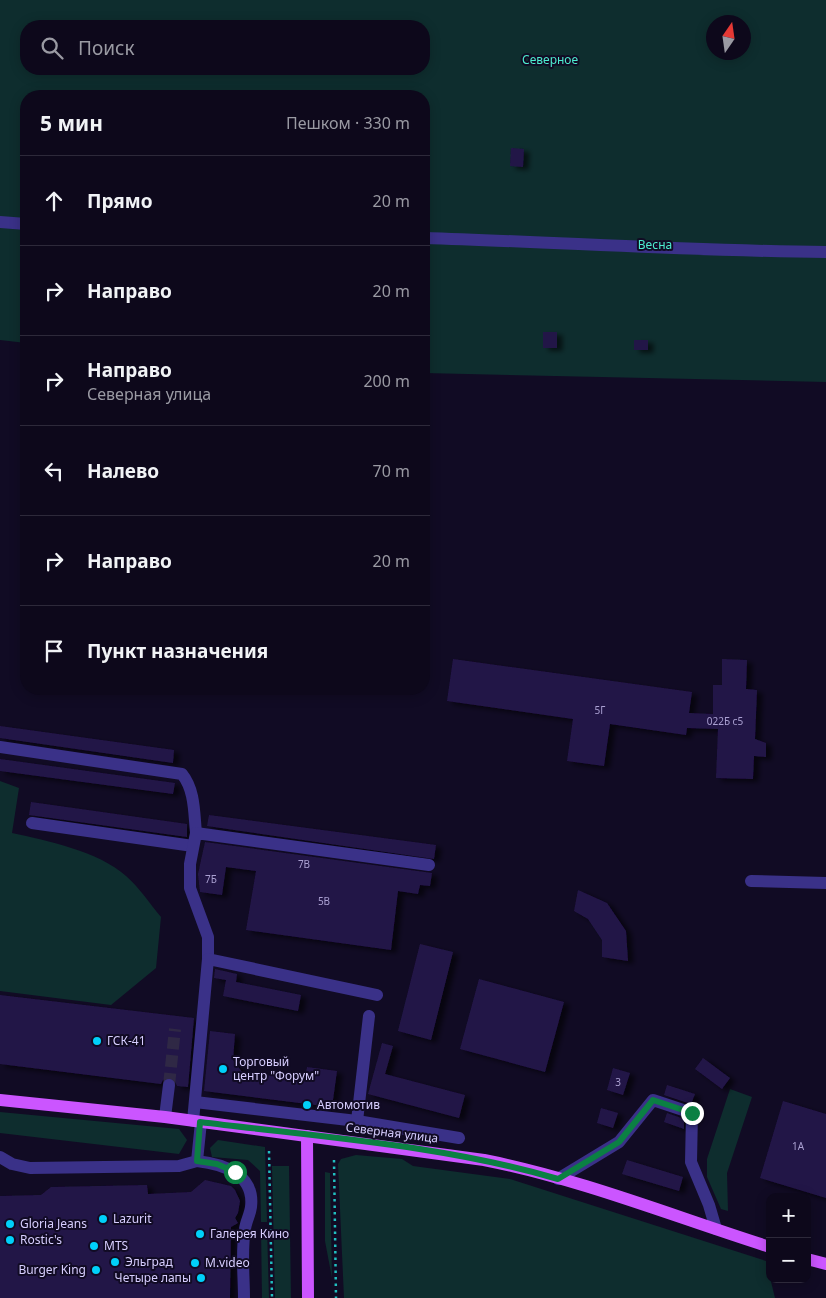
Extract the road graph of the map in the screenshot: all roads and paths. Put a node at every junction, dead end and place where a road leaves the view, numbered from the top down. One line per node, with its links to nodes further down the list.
1 (0, 222): 2 (lane)
2 (20, 224)
3 (430, 238): 4 (lane)
4 (826, 252)
5 (0, 747): 7 (lane)
6 (32, 823): 8 (lane)
7 (196, 832): 8 (lane); 9 (lane)
8 (193, 846): 12 (lane)
9 (429, 865)
10 (752, 881): 11 (lane)
11 (826, 882)
12 (208, 959): 13 (lane); 17 (lane)
13 (377, 995)
14 (369, 1016): 20 (lane)
15 (169, 1085): 18 (lane)
16 (0, 1100): 18 (main road, Северная улица)
17 (195, 1102): 19 (lane); 20 (lane)
18 (165, 1117): 19 (main road, Северная улица)
19 (197, 1121): 21 (main road, Северная улица); 26 (lane)
20 (357, 1121): 22 (lane)
21 (307, 1136): 27 (main road, Северная улица); 34 (main road)
22 (459, 1138)
23 (269, 1151): 33 (path)
24 (0, 1157): 26 (lane)
25 (334, 1160): 35 (path)
26 (197, 1161): 32 (lane)
27 (558, 1179): 28 (main road, Северная улица); 28 (lane)
28 (716, 1229): 29 (main road, Северная улица)
29 (766, 1246)
30 (811, 1259): 31 (main road)
31 (826, 1264)
32 (244, 1298)
33 (272, 1298)
34 (308, 1298)
35 (336, 1298)

